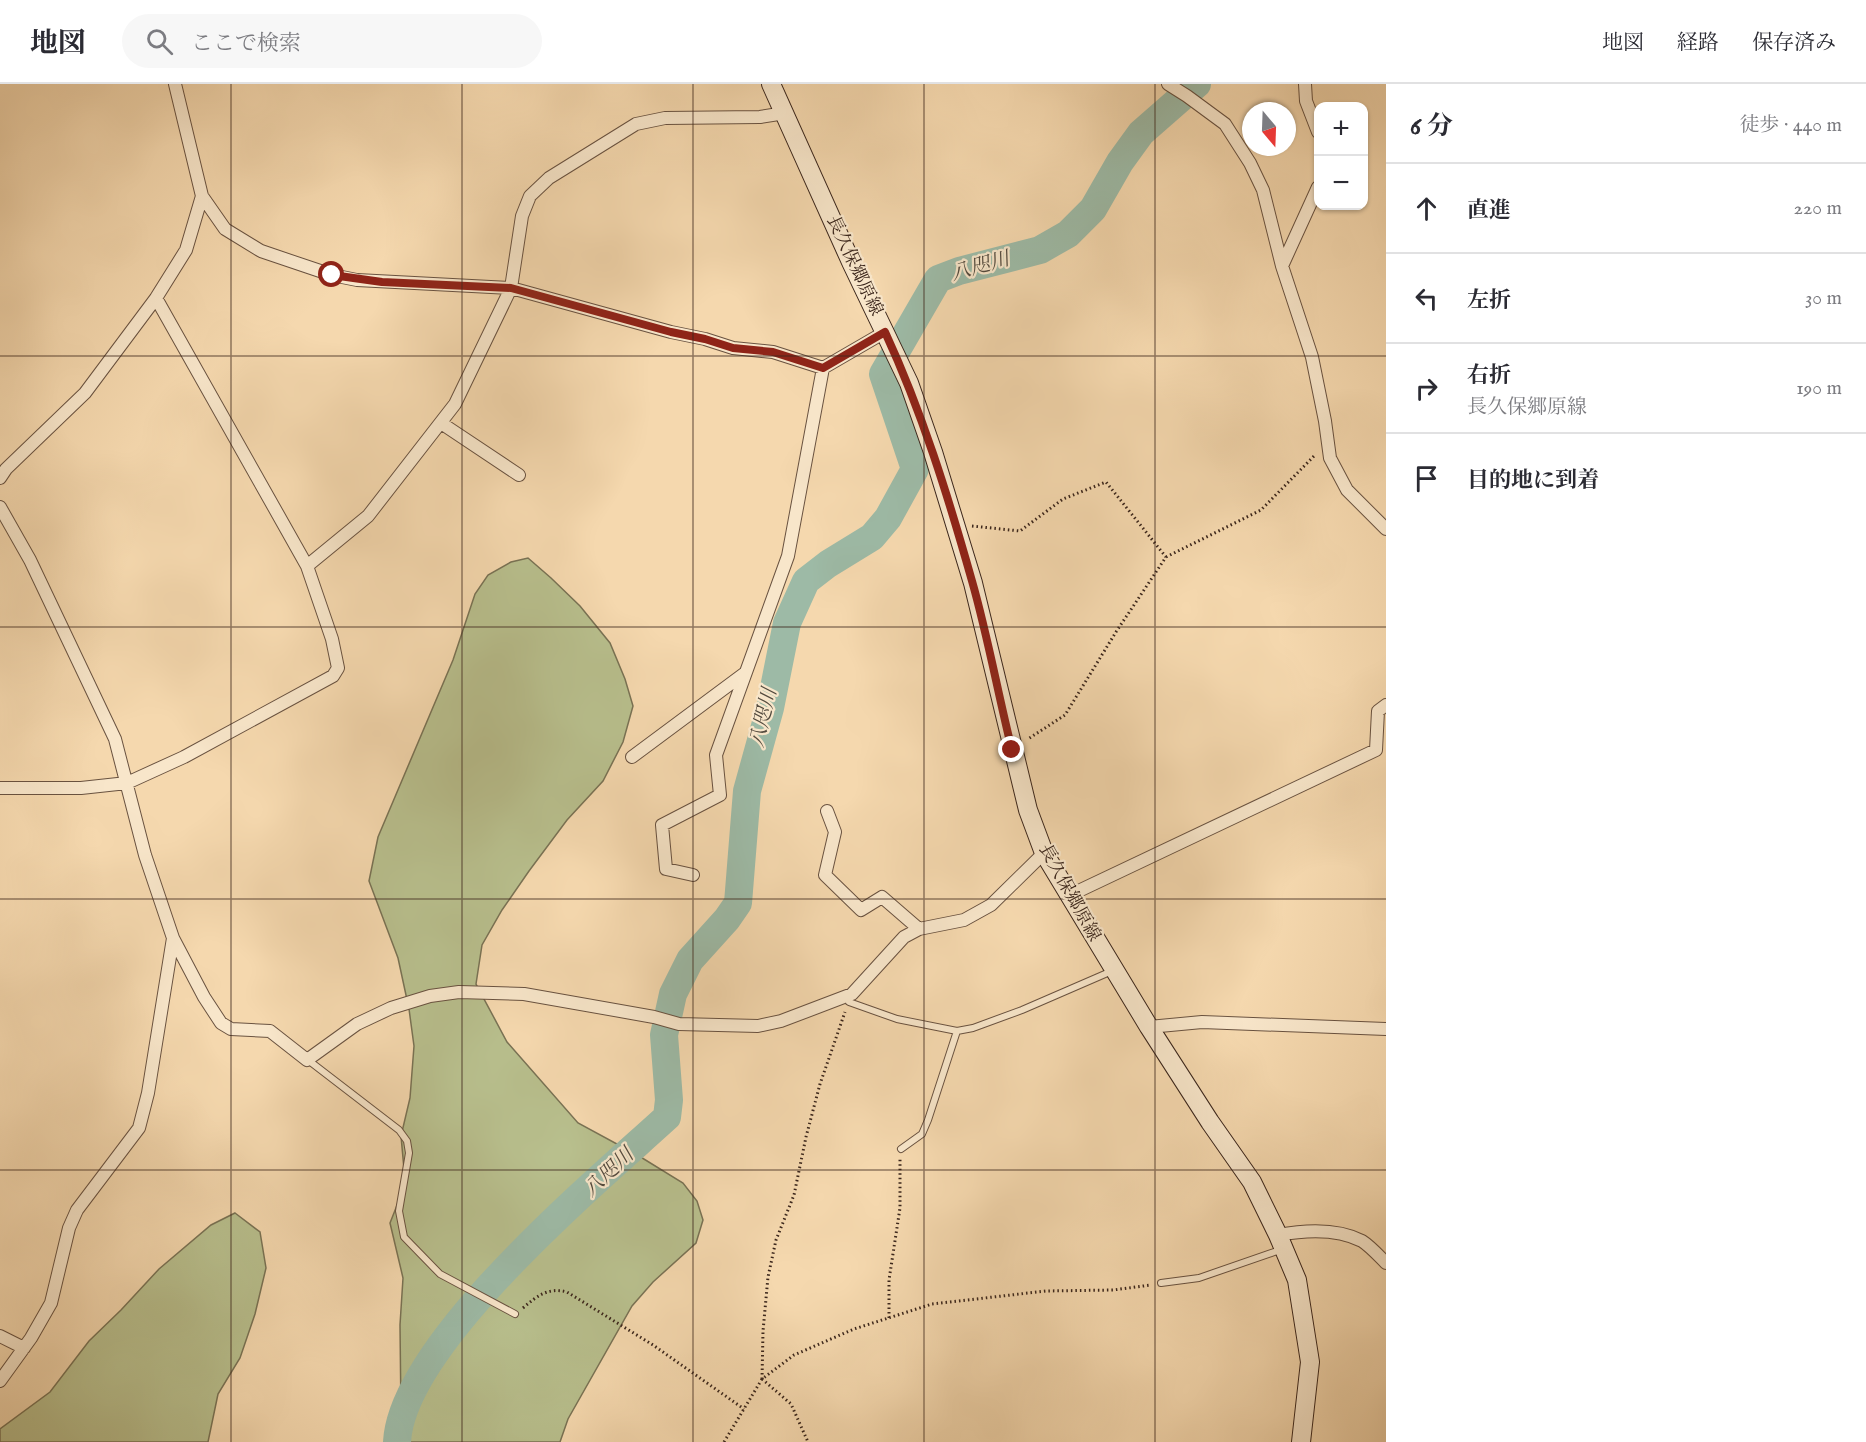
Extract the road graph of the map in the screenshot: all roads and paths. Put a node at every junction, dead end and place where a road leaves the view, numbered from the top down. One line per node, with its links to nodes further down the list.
1 (175, 84): 8 (street)
2 (771, 84): 5 (main road, 長久保郷原線)
3 (1168, 84): 9 (street)
4 (1305, 84): 6 (street)
5 (785, 113): 10 (street); 12 (main road, 長久保郷原線)
6 (1314, 122)
7 (1314, 195): 9 (street)
8 (202, 196): 10 (street); 11 (street)
9 (1282, 266): 15 (street)
10 (511, 288): 13 (street); 14 (street)
11 (156, 298): 17 (street); 22 (street)
12 (885, 332): 13 (street); 19 (main road, 長久保郷原線)
13 (823, 368): 23 (street)
14 (441, 423): 16 (street); 22 (street)
15 (1328, 442): 20 (street); 21 (path)
16 (519, 475)
17 (0, 478)
18 (0, 507): 27 (street)
19 (955, 524): 21 (path); 25 (main road, 長久保郷原線)
20 (1386, 529)
21 (1166, 556): 25 (path)
22 (307, 566): 27 (street)
23 (746, 673): 26 (street); 31 (street)
24 (1386, 705): 32 (street)
25 (1012, 750): 30 (main road, 長久保郷原線)
26 (632, 757)
27 (127, 783): 28 (street); 34 (street)
28 (0, 788)
29 (827, 811): 33 (street)
30 (1044, 853): 32 (main road, 長久保郷原線); 33 (street)
31 (693, 875)
32 (1068, 896): 35 (main road, 長久保郷原線)
33 (919, 929): 40 (street)
34 (173, 938): 40 (street); 48 (street)
35 (1114, 970): 37 (main road, 長久保郷原線); 39 (lane)
36 (849, 1002): 39 (lane); 49 (path)
37 (1149, 1027): 38 (street); 42 (main road, 長久保郷原線)
38 (1386, 1029)
39 (957, 1031): 41 (lane)
40 (308, 1060): 45 (lane)
41 (901, 1149): 46 (path)
42 (1281, 1242): 43 (street); 44 (lane); 54 (main road, 長久保郷原線)
43 (1386, 1263)
44 (1161, 1283): 46 (path)
45 (515, 1314): 51 (path)
46 (889, 1318): 49 (path)
47 (0, 1336): 48 (street)
48 (24, 1348): 50 (street)
49 (762, 1379): 51 (path); 53 (path)
50 (0, 1381)
51 (744, 1409): 52 (path)
52 (724, 1442)
53 (808, 1442)
54 (1301, 1442)

